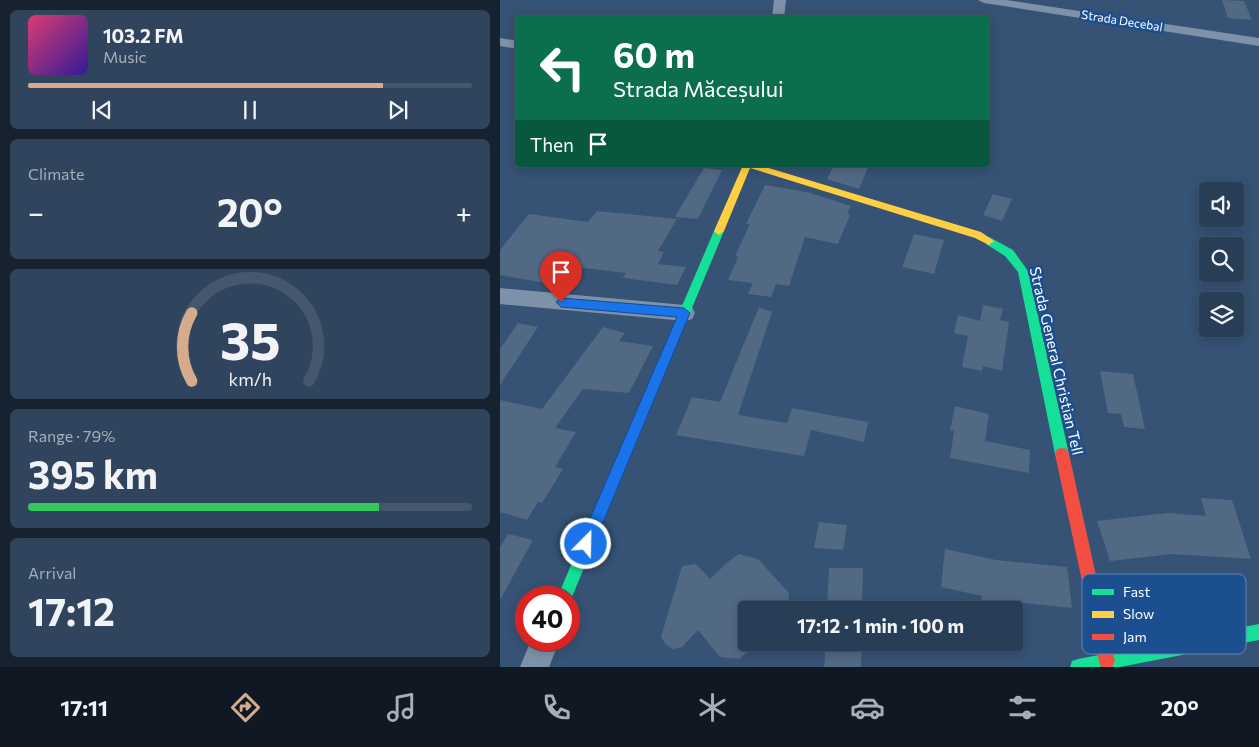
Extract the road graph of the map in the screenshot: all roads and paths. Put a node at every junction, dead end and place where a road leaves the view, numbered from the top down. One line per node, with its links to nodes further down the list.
1 (780, 0): 3 (street)
2 (984, 0): 5 (street, Strada Decebal)
3 (778, 15)
4 (500, 42): 6 (street)
5 (1259, 42)
6 (515, 44)
7 (747, 167): 10 (street)
8 (754, 167): 11 (street, Strada General Christian Tell)
9 (500, 296): 10 (street)
10 (684, 313): 12 (street)
11 (1088, 574)
12 (569, 586)
13 (1259, 632): 14 (street)
14 (1246, 634)
15 (541, 651): 19 (street)
16 (1105, 654): 18 (street, Strada General Christian Tell)
17 (1144, 654): 18 (street)
18 (1107, 661): 20 (street)
19 (534, 667)
20 (1078, 667)

